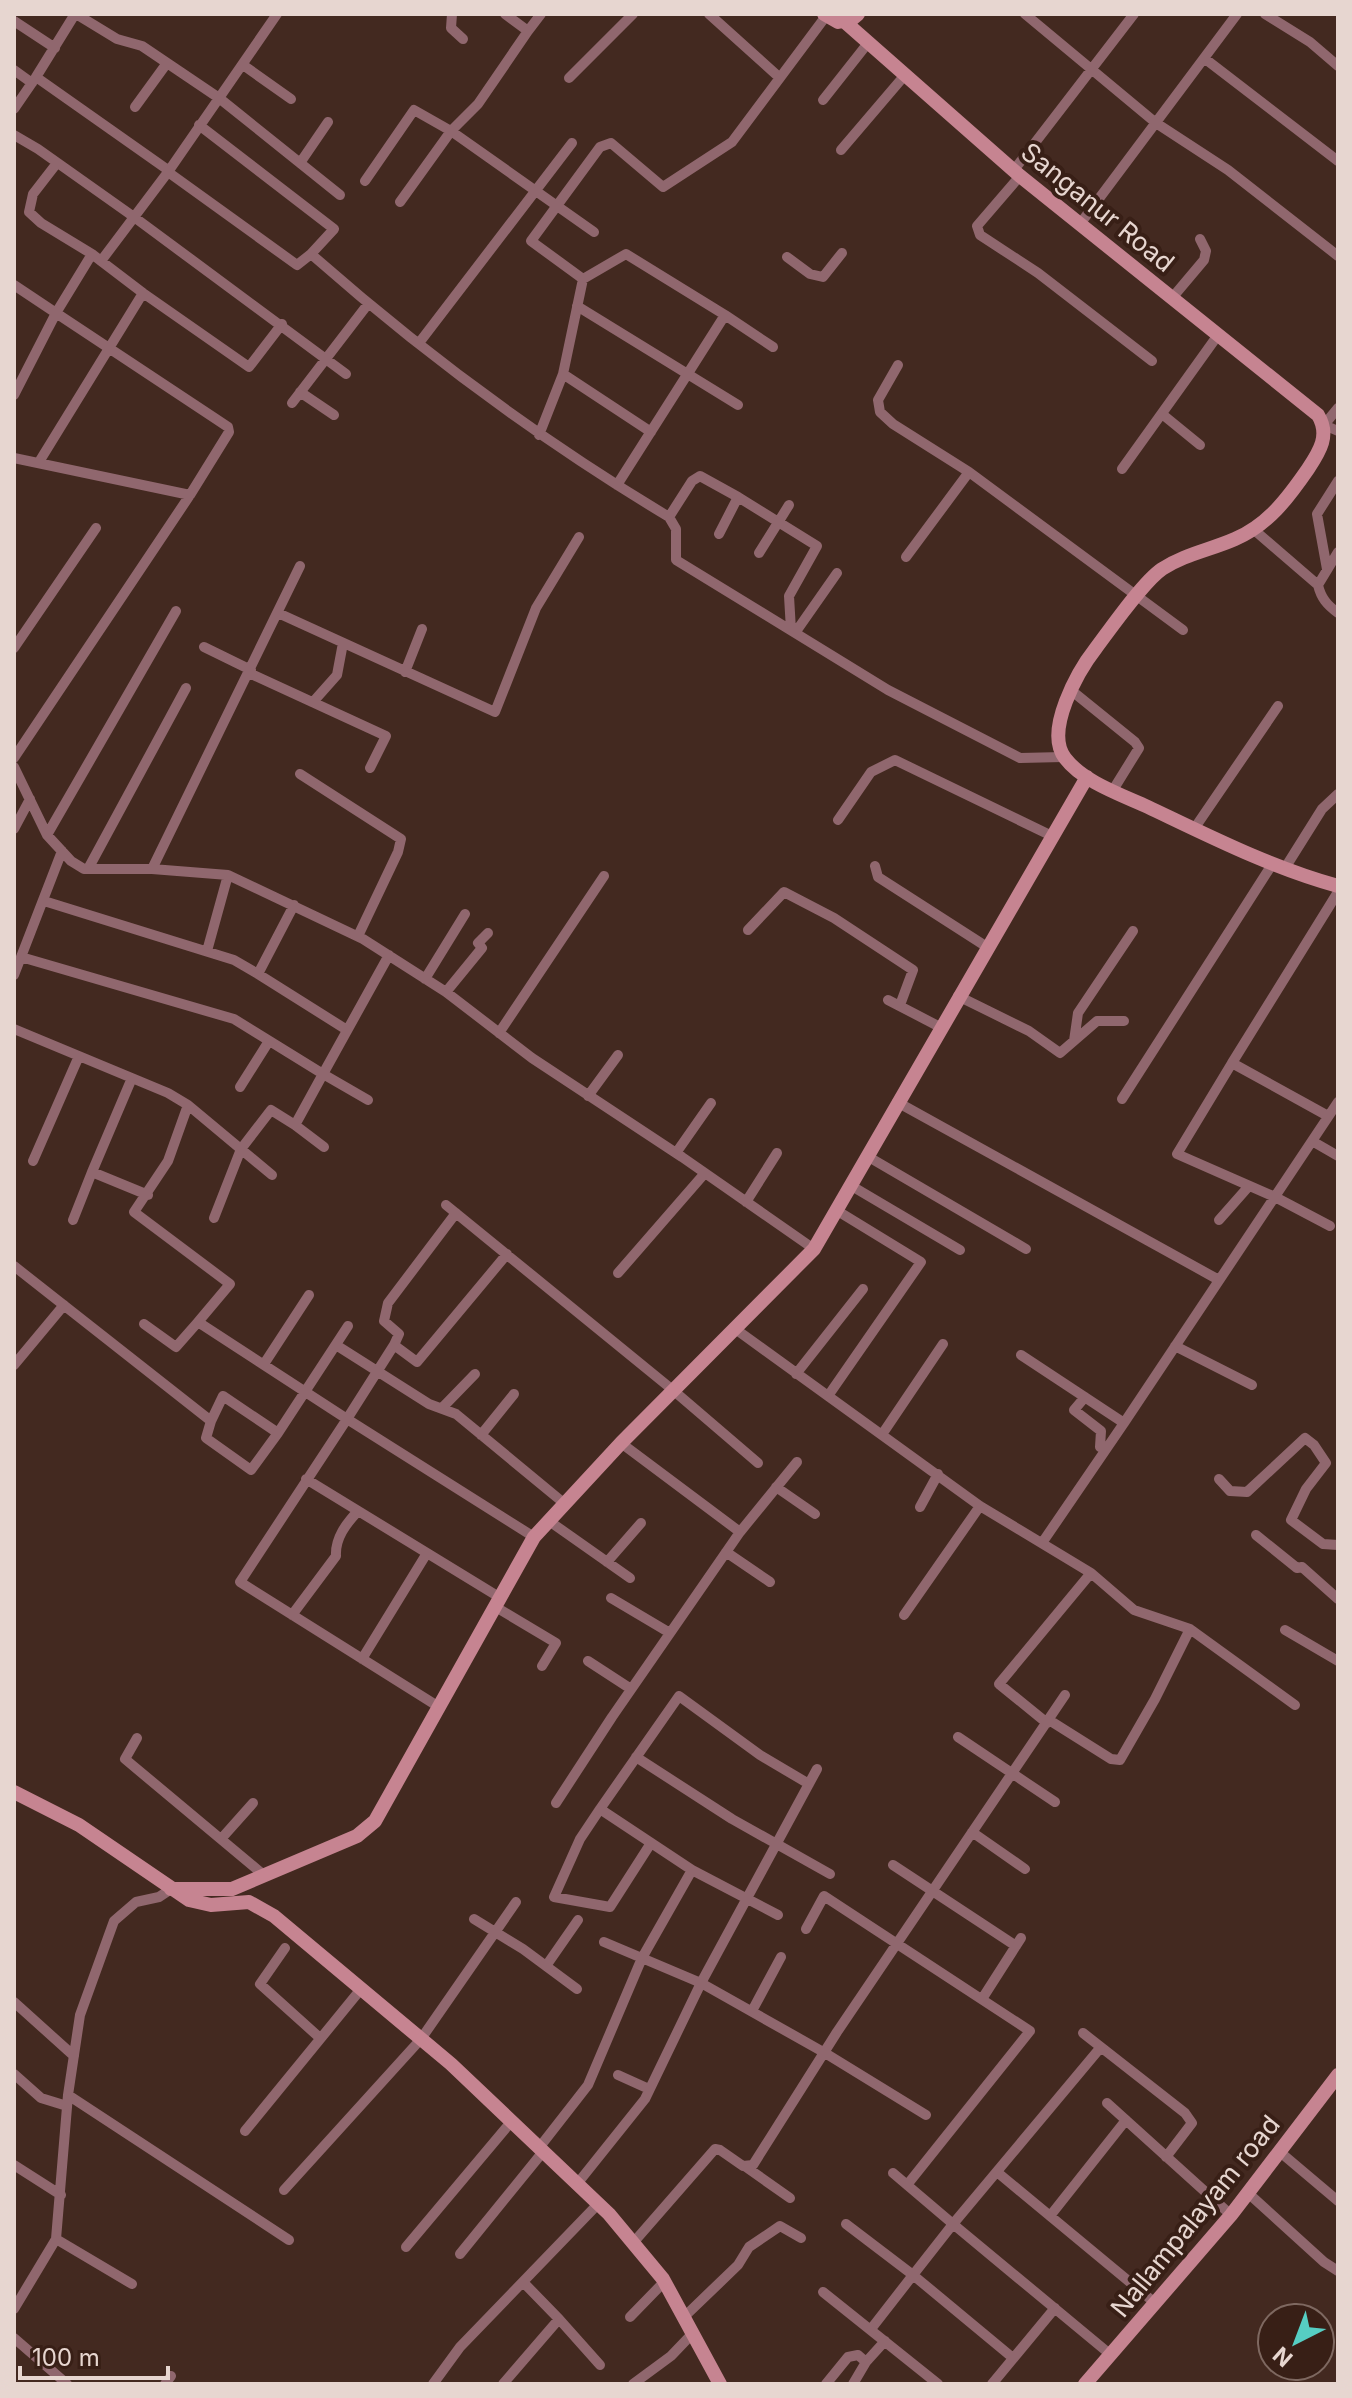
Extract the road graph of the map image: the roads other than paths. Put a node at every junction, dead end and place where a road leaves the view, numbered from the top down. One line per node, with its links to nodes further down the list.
1 (75, 14): 18 (street); 20 (street)
2 (277, 14): 21 (street)
3 (452, 14): 16 (street)
4 (505, 14): 15 (street)
5 (541, 14): 15 (street)
6 (632, 14): 26 (street)
7 (709, 14): 27 (street)
8 (1025, 14): 23 (street)
9 (1134, 14): 23 (street)
10 (1237, 14): 19 (street)
11 (1265, 14): 22 (street)
12 (825, 15): 13 (street); 27 (street)
13 (855, 17): 17 (street)
14 (14, 21): 18 (street)
15 (528, 31): 37 (street)
16 (463, 39)
17 (866, 40): 25 (street, Sanganur Road); 31 (street)
18 (55, 48): 28 (street)
19 (1204, 58): 35 (street); 41 (street)
20 (167, 63): 29 (street); 32 (street)
21 (243, 65): 29 (street); 30 (street)
22 (1338, 66)
23 (1090, 69): 35 (street); 45 (street)
24 (14, 70): 28 (street)
25 (905, 75): 40 (street); 45 (street, Sanganur Road)
26 (569, 78)
27 (780, 78): 50 (street)
28 (34, 80): 33 (street); 44 (street)
29 (219, 98): 36 (street); 43 (street)
30 (291, 99)
31 (823, 100)
32 (135, 107)
33 (14, 109)
34 (328, 122): 43 (street)
35 (1156, 123): 52 (street); 57 (street)
36 (199, 125): 44 (street); 56 (street)
37 (451, 131): 46 (street); 47 (street); 49 (street)
38 (14, 135): 42 (street)
39 (572, 143): 47 (street)
40 (841, 150)
41 (1338, 161)
42 (57, 163): 51 (street); 58 (street)
43 (300, 163): 48 (street)
44 (168, 171): 51 (street); 56 (street)
45 (1017, 173): 52 (street, Sanganur Road); 74 (street)
46 (365, 181)
47 (536, 190): 50 (street); 70 (street)
48 (340, 195)
49 (400, 202)
50 (557, 206): 53 (street); 60 (street)
51 (134, 217): 58 (street); 68 (street)
52 (1080, 224): 63 (street, Sanganur Road)
53 (594, 232)
54 (1200, 239): 63 (street)
55 (842, 253): 59 (street)
56 (311, 254): 64 (street)
57 (1338, 256)
58 (97, 257): 62 (street); 66 (street)
59 (787, 257)
60 (583, 279): 65 (street); 67 (street)
61 (14, 285): 66 (street)
62 (143, 293): 68 (street); 72 (street)
63 (1172, 298): 69 (street, Sanganur Road)
64 (368, 304): 70 (street); 73 (street)
65 (577, 306): 77 (street); 78 (street)
66 (56, 313): 72 (street); 80 (street)
67 (725, 315): 71 (street); 78 (street)
68 (282, 324): 73 (street)
69 (1218, 335): 84 (street); 86 (street, Sanganur Road)
70 (419, 343): 88 (street)
71 (773, 347)
72 (109, 348): 91 (street); 96 (street)
73 (325, 359): 76 (street); 79 (street)
74 (1152, 361)
75 (898, 365): 93 (street)
76 (346, 374)
77 (563, 374): 87 (street); 88 (street)
78 (688, 374): 82 (street); 87 (street)
79 (300, 392): 81 (street); 85 (street)
80 (14, 395)
81 (292, 403)
82 (738, 405)
83 (1338, 408): 86 (street)
84 (1162, 414): 89 (street); 92 (street)
85 (334, 415)
86 (1331, 428): 102 (street)
87 (651, 432): 95 (street)
88 (539, 435): 95 (street)
89 (1200, 445)
90 (14, 458): 91 (street)
91 (39, 462): 96 (street)
92 (1122, 469)
93 (969, 472): 107 (street); 112 (street)
94 (1338, 481): 109 (street)
95 (617, 485): 99 (street)
96 (190, 495): 129 (street)
97 (738, 497): 99 (street); 100 (street); 103 (street)
98 (789, 505): 100 (street)
99 (669, 517): 118 (street)
100 (779, 522): 106 (street); 118 (street)
101 (96, 528): 121 (street)
102 (1253, 529): 111 (street); 112 (street)
103 (719, 534)
104 (579, 537): 123 (street)
105 (1338, 552): 109 (street)
106 (759, 553)
107 (906, 557)
108 (300, 566): 114 (street)
109 (1327, 569): 111 (street)
110 (837, 573): 118 (street)
111 (1318, 585): 115 (street)
112 (1137, 596): 117 (street); 125 (street)
113 (176, 611): 140 (street)
114 (278, 613): 119 (street); 122 (street)
115 (1338, 613)
116 (422, 629): 123 (street)
117 (1183, 630)
118 (793, 632): 128 (street)
119 (343, 643): 123 (street); 126 (street)
120 (204, 647): 122 (street)
121 (14, 648)
122 (250, 671): 126 (street); 146 (street)
123 (405, 672)
124 (186, 688): 145 (street)
125 (1072, 691): 128 (street); 134 (street)
126 (313, 702): 131 (street)
127 (1278, 706): 139 (street)
128 (1063, 757): 133 (street)
129 (14, 758)
130 (14, 767): 136 (street)
131 (370, 768)
132 (300, 774): 156 (street)
133 (1087, 777): 134 (street); 141 (street)
134 (1113, 790): 139 (street)
135 (1338, 794): 143 (street)
136 (30, 799): 138 (street); 140 (street)
137 (838, 820): 141 (street)
138 (14, 829)
139 (1194, 829): 143 (street)
140 (47, 835): 142 (street)
141 (1052, 836): 157 (street)
142 (62, 851): 145 (street); 150 (street)
143 (1279, 865): 149 (street); 182 (street)
144 (875, 866): 157 (street)
145 (88, 869): 146 (street)
146 (152, 869): 147 (street)
147 (228, 875): 151 (street); 158 (street)
148 (604, 876): 172 (street)
149 (1338, 889): 177 (street)
150 (44, 901): 158 (street); 160 (street)
151 (294, 905): 156 (street); 161 (street)
152 (465, 914): 163 (street)
153 (748, 930): 167 (street)
154 (1133, 931): 174 (street)
155 (488, 933): 164 (street)
156 (358, 936): 159 (street)
157 (987, 947): 165 (street)
158 (207, 951): 161 (street)
159 (389, 955): 163 (street); 171 (street)
160 (21, 957): 162 (street); 173 (street)
161 (258, 974): 171 (street)
162 (14, 975)
163 (425, 979): 164 (street)
164 (446, 992): 172 (street)
165 (958, 996): 169 (street); 174 (street)
166 (888, 1000): 167 (street)
167 (900, 1005): 169 (street)
168 (1124, 1021): 174 (street)
169 (940, 1027): 184 (street)
170 (14, 1029): 176 (street)
171 (347, 1030): 178 (street)
172 (499, 1033): 181 (street)
173 (269, 1041): 178 (street); 180 (street)
174 (1074, 1041)
175 (618, 1055): 181 (street)
176 (79, 1056): 179 (street); 197 (street)
177 (1232, 1063): 188 (street); 202 (street)
178 (323, 1074): 183 (street); 189 (street)
179 (132, 1078): 187 (street); 198 (street)
180 (240, 1087)
181 (588, 1096): 193 (street)
182 (1122, 1099)
183 (368, 1100)
184 (897, 1102): 195 (street); 219 (street)
185 (1338, 1102): 188 (street)
186 (711, 1103): 193 (street)
187 (188, 1105): 192 (street); 203 (street)
188 (1328, 1116): 190 (street)
189 (295, 1125): 191 (street); 192 (street)
190 (1312, 1141): 196 (street); 204 (street)
191 (324, 1147)
192 (241, 1149): 200 (street); 209 (street)
193 (676, 1153): 199 (street)
194 (777, 1153): 205 (street)
195 (867, 1156): 201 (street); 214 (street)
196 (1338, 1156)
197 (33, 1161)
198 (92, 1172): 203 (street); 210 (street)
199 (705, 1173): 205 (street); 218 (street)
200 (272, 1175)
201 (850, 1185): 207 (street); 215 (street)
202 (1249, 1186): 204 (street); 211 (street)
203 (148, 1195): 223 (street)
204 (1275, 1197): 212 (street); 219 (street)
205 (746, 1202): 213 (street)
206 (446, 1205): 208 (street)
207 (836, 1210): 213 (street); 241 (street)
208 (456, 1213): 216 (street); 229 (street)
209 (214, 1218)
210 (73, 1220)
211 (1219, 1220)
212 (1330, 1226)
213 (814, 1249): 226 (street)
214 (1026, 1249)
215 (960, 1250)
216 (507, 1254): 229 (street); 239 (street)
217 (14, 1266): 222 (street)
218 (618, 1273)
219 (1219, 1280): 230 (street)
220 (863, 1289): 236 (street)
221 (309, 1295): 232 (street)
222 (64, 1305): 233 (street); 245 (street)
223 (198, 1322): 224 (street); 232 (street)
224 (144, 1324)
225 (348, 1326): 228 (street)
226 (734, 1328): 236 (street); 239 (street)
227 (943, 1344): 248 (street)
228 (336, 1345): 234 (street); 238 (street)
229 (394, 1345): 234 (street)
230 (1175, 1346): 237 (street); 246 (street)
231 (1021, 1355): 242 (street)
232 (264, 1364): 238 (street)
233 (14, 1365)
234 (376, 1372): 243 (street); 244 (street)
235 (475, 1374): 243 (street)
236 (796, 1374): 241 (street)
237 (1252, 1385)
238 (305, 1391): 244 (street); 247 (street)
239 (674, 1391): 250 (street); 253 (street)
240 (514, 1394): 249 (street)
241 (828, 1396): 248 (street)
242 (1085, 1397): 246 (street); 251 (street)
243 (442, 1408): 249 (street)
244 (347, 1419): 255 (street); 267 (street)
245 (211, 1421): 247 (street); 247 (street)
246 (1124, 1423): 268 (street)
247 (278, 1433)
248 (883, 1433): 254 (street)
249 (481, 1435): 258 (street)
250 (621, 1443): 258 (street); 265 (street)
251 (1100, 1447)
252 (797, 1462): 257 (street)
253 (758, 1463)
254 (938, 1474): 259 (street); 260 (street)
255 (306, 1479): 261 (street); 279 (street)
256 (1219, 1479): 269 (street)
257 (776, 1487): 262 (street); 265 (street)
258 (565, 1504): 263 (street)
259 (980, 1506): 268 (street); 280 (street)
260 (920, 1507)
261 (358, 1511): 271 (street); 279 (street)
262 (815, 1514)
263 (549, 1521): 267 (street); 272 (street)
264 (641, 1523): 272 (street)
265 (740, 1532): 270 (street)
266 (1256, 1535): 277 (street)
267 (534, 1537): 278 (street)
268 (1042, 1543): 273 (street)
269 (1338, 1545)
270 (726, 1552): 275 (street); 283 (street)
271 (427, 1553): 278 (street); 284 (street)
272 (607, 1562): 274 (street)
273 (1091, 1573): 281 (street); 292 (street)
274 (630, 1578)
275 (770, 1582)
276 (611, 1598): 283 (street)
277 (1338, 1599)
278 (497, 1602): 287 (street); 291 (street)
279 (292, 1615): 284 (street)
280 (904, 1615)
281 (1190, 1629): 290 (street); 292 (street)
282 (1285, 1630): 286 (street)
283 (670, 1633): 288 (street)
284 (362, 1659): 291 (street)
285 (588, 1661): 288 (street)
286 (1338, 1661)
287 (542, 1666)
288 (631, 1689): 302 (street)
289 (1065, 1695): 292 (street)
290 (1295, 1705)
291 (439, 1707): 312 (street)
292 (1048, 1721): 297 (street)
293 (958, 1737): 297 (street)
294 (137, 1738): 305 (street)
295 (636, 1757): 298 (street); 303 (street); 307 (street)
296 (817, 1769): 298 (street)
297 (1012, 1772): 300 (street); 304 (street)
298 (809, 1784): 307 (street)
299 (14, 1792): 313 (street)
300 (1055, 1802)
301 (253, 1803): 305 (street)
302 (556, 1803)
303 (600, 1809): 306 (street); 306 (street)
304 (972, 1832): 309 (street); 314 (street)
305 (221, 1839): 312 (street)
306 (651, 1843): 310 (street)
307 (775, 1844): 311 (street); 315 (street)
308 (893, 1865): 314 (street)
309 (1025, 1869)
310 (692, 1870): 315 (street); 326 (street)
311 (830, 1874)
312 (265, 1876): 313 (street)
313 (171, 1889): 329 (street); 339 (street)
314 (933, 1892): 323 (street); 331 (street)
315 (746, 1899): 317 (street); 328 (street)
316 (516, 1902): 321 (street)
317 (778, 1915)
318 (474, 1919): 321 (street)
319 (578, 1920): 327 (street)
320 (806, 1929): 323 (street)
321 (495, 1933): 327 (street); 336 (street)
322 (604, 1942): 326 (street)
323 (897, 1945): 331 (street); 338 (street)
324 (285, 1948): 335 (street)
325 (781, 1957): 333 (street)
326 (642, 1958): 328 (street); 351 (street)
327 (546, 1966): 330 (street)
328 (701, 1983): 333 (street); 343 (street)
329 (361, 1989): 335 (street); 336 (street)
330 (577, 1989)
331 (982, 1999): 358 (street)
332 (14, 2002): 339 (street)
333 (752, 2011): 338 (street)
334 (1083, 2033): 337 (street)
335 (320, 2038): 349 (street)
336 (421, 2039): 348 (street); 359 (street)
337 (1101, 2047): 352 (street); 355 (street)
338 (825, 2053): 346 (street); 354 (street)
339 (74, 2056): 344 (street)
340 (14, 2074): 344 (street)
341 (618, 2075): 343 (street)
342 (1338, 2075): 350 (street, Nallampalayam road)
343 (649, 2089): 357 (street)
344 (67, 2100): 361 (street); 371 (street)
345 (1107, 2103): 347 (street)
346 (926, 2115)
347 (1126, 2120): 352 (street); 366 (street)
348 (511, 2122): 351 (street); 373 (street)
349 (245, 2131)
350 (1280, 2152): 360 (street, Nallampalayam road); 363 (street)
351 (542, 2153): 357 (street); 374 (street)
352 (1166, 2157): 365 (street)
353 (14, 2165): 361 (street)
354 (746, 2167): 362 (street); 372 (street)
355 (997, 2172): 366 (street); 368 (street)
356 (893, 2173): 358 (street)
357 (577, 2184): 364 (street)
358 (907, 2185): 368 (street)
359 (284, 2190)
360 (1248, 2193): 365 (street, Nallampalayam road); 375 (street)
361 (61, 2195): 370 (street)
362 (790, 2198)
363 (1338, 2201)
364 (598, 2204): 372 (street); 377 (street)
365 (1231, 2215): 381 (street, Nallampalayam road)
366 (1050, 2216): 381 (street)
367 (846, 2224): 376 (street)
368 (953, 2224): 376 (street); 382 (street)
369 (801, 2238): 385 (street)
370 (56, 2239): 379 (street); 383 (street)
371 (289, 2240)
372 (633, 2243): 378 (street)
373 (406, 2247)
374 (460, 2254)
375 (1338, 2271)
376 (913, 2275): 387 (street); 392 (street)
377 (523, 2282): 386 (street); 396 (street)
378 (664, 2282): 384 (street); 385 (street)
379 (132, 2284)
380 (823, 2292): 387 (street)
381 (1155, 2303): 391 (street, Nallampalayam road)
382 (1055, 2308): 391 (street); 392 (street)
383 (14, 2309)
384 (630, 2317)
385 (684, 2317): 388 (street)
386 (559, 2319): 394 (street); 397 (street)
387 (871, 2329): 390 (street)
388 (693, 2333): 398 (street); 399 (street)
389 (14, 2338): 395 (street)
390 (885, 2341): 393 (street); 402 (street)
391 (1111, 2355): 404 (street, Nallampalayam road)
392 (1013, 2358): 403 (street)
393 (866, 2362): 400 (street); 401 (street)
394 (600, 2365)
395 (67, 2384)
396 (433, 2384)
397 (503, 2384)
398 (633, 2384)
399 (720, 2384)
400 (826, 2384)
401 (853, 2384)
402 (938, 2384)
403 (992, 2384)
404 (1085, 2384)

